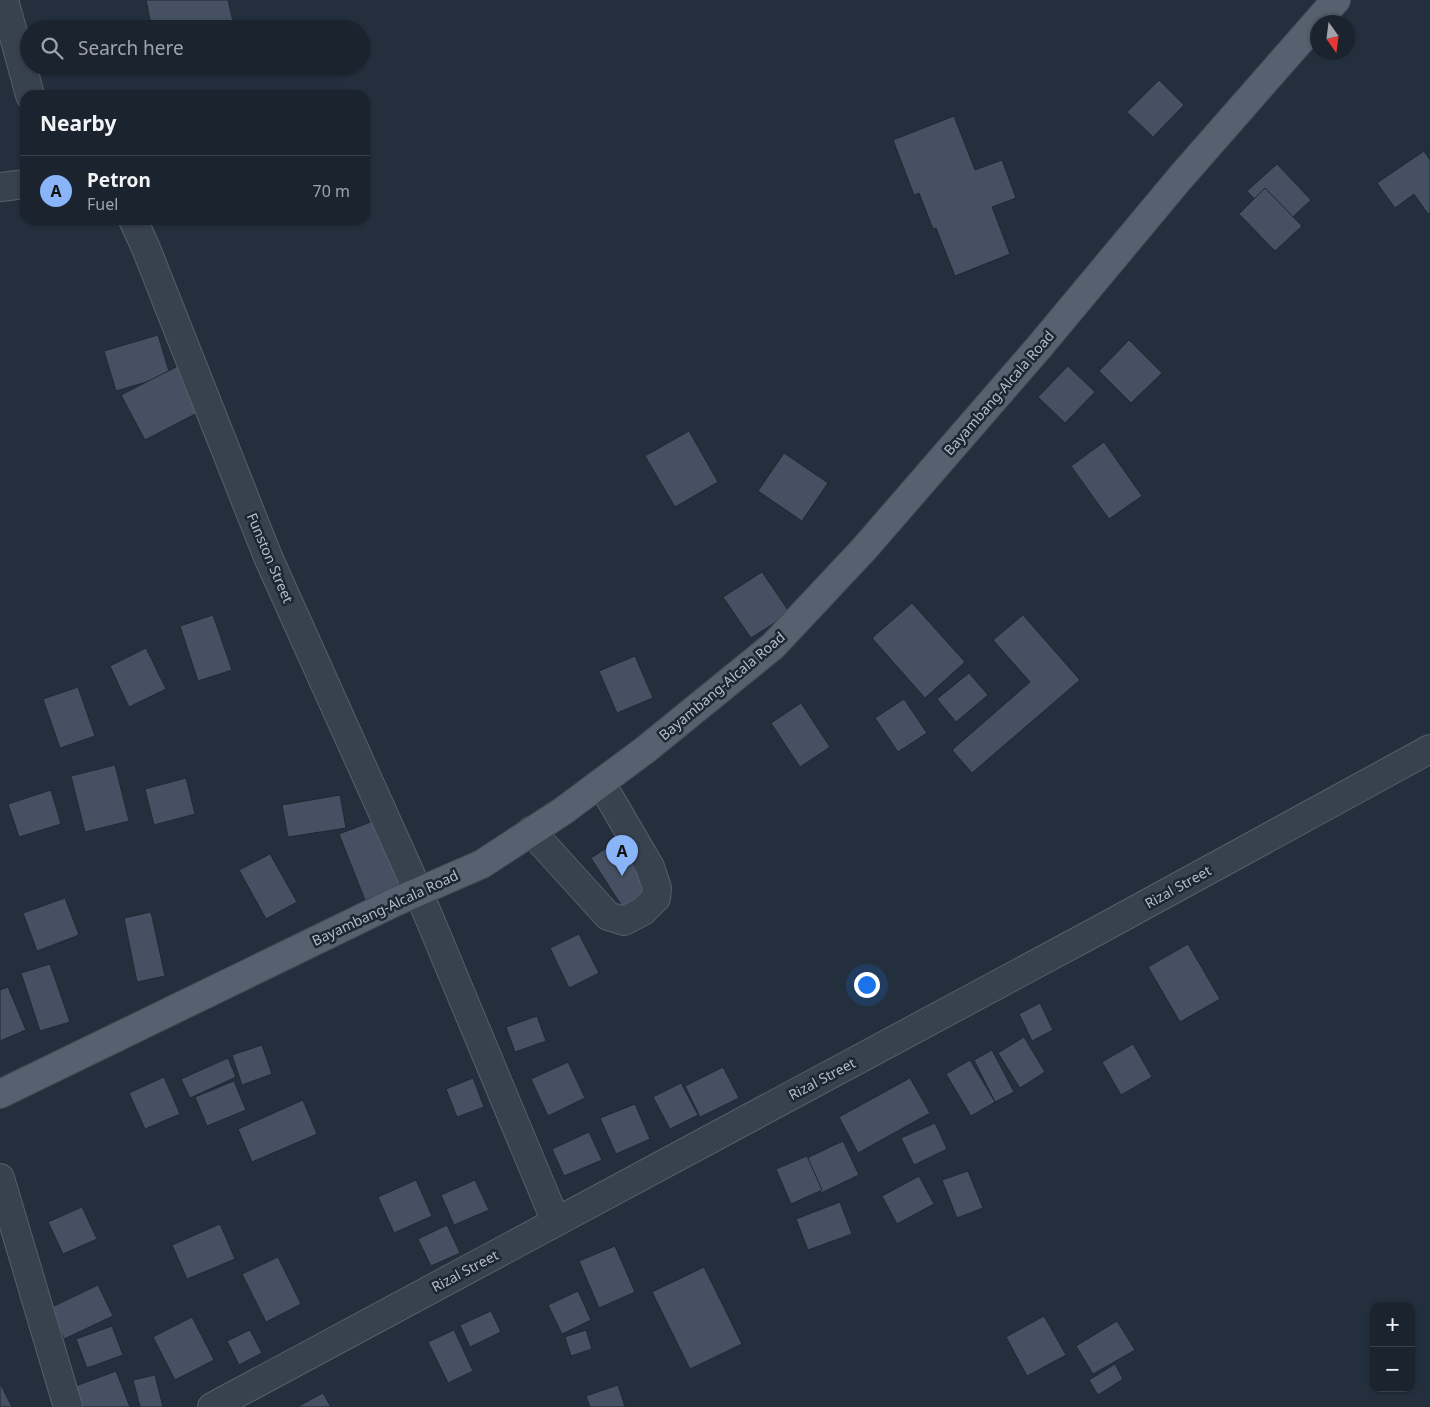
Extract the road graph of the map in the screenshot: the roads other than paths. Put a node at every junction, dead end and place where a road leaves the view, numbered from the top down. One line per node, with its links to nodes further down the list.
1 (4, 0): 3 (street)
2 (1336, 0): 10 (main road, Bayambang-Alcala Road)
3 (20, 58)
4 (25, 75): 5 (street)
5 (29, 90)
6 (20, 185): 7 (street)
7 (0, 187)
8 (135, 225): 12 (street, Funston Street)
9 (1430, 749): 15 (street, Rizal Street)
10 (601, 783): 11 (main road, Bayambang-Alcala Road); 11 (street)
11 (531, 831): 12 (main road, Bayambang-Alcala Road)
12 (418, 891): 13 (main road, Bayambang-Alcala Road); 15 (street, Funston Street)
13 (0, 1094)
14 (0, 1178): 16 (street)
15 (556, 1222): 17 (street, Rizal Street)
16 (68, 1407)
17 (212, 1407)

